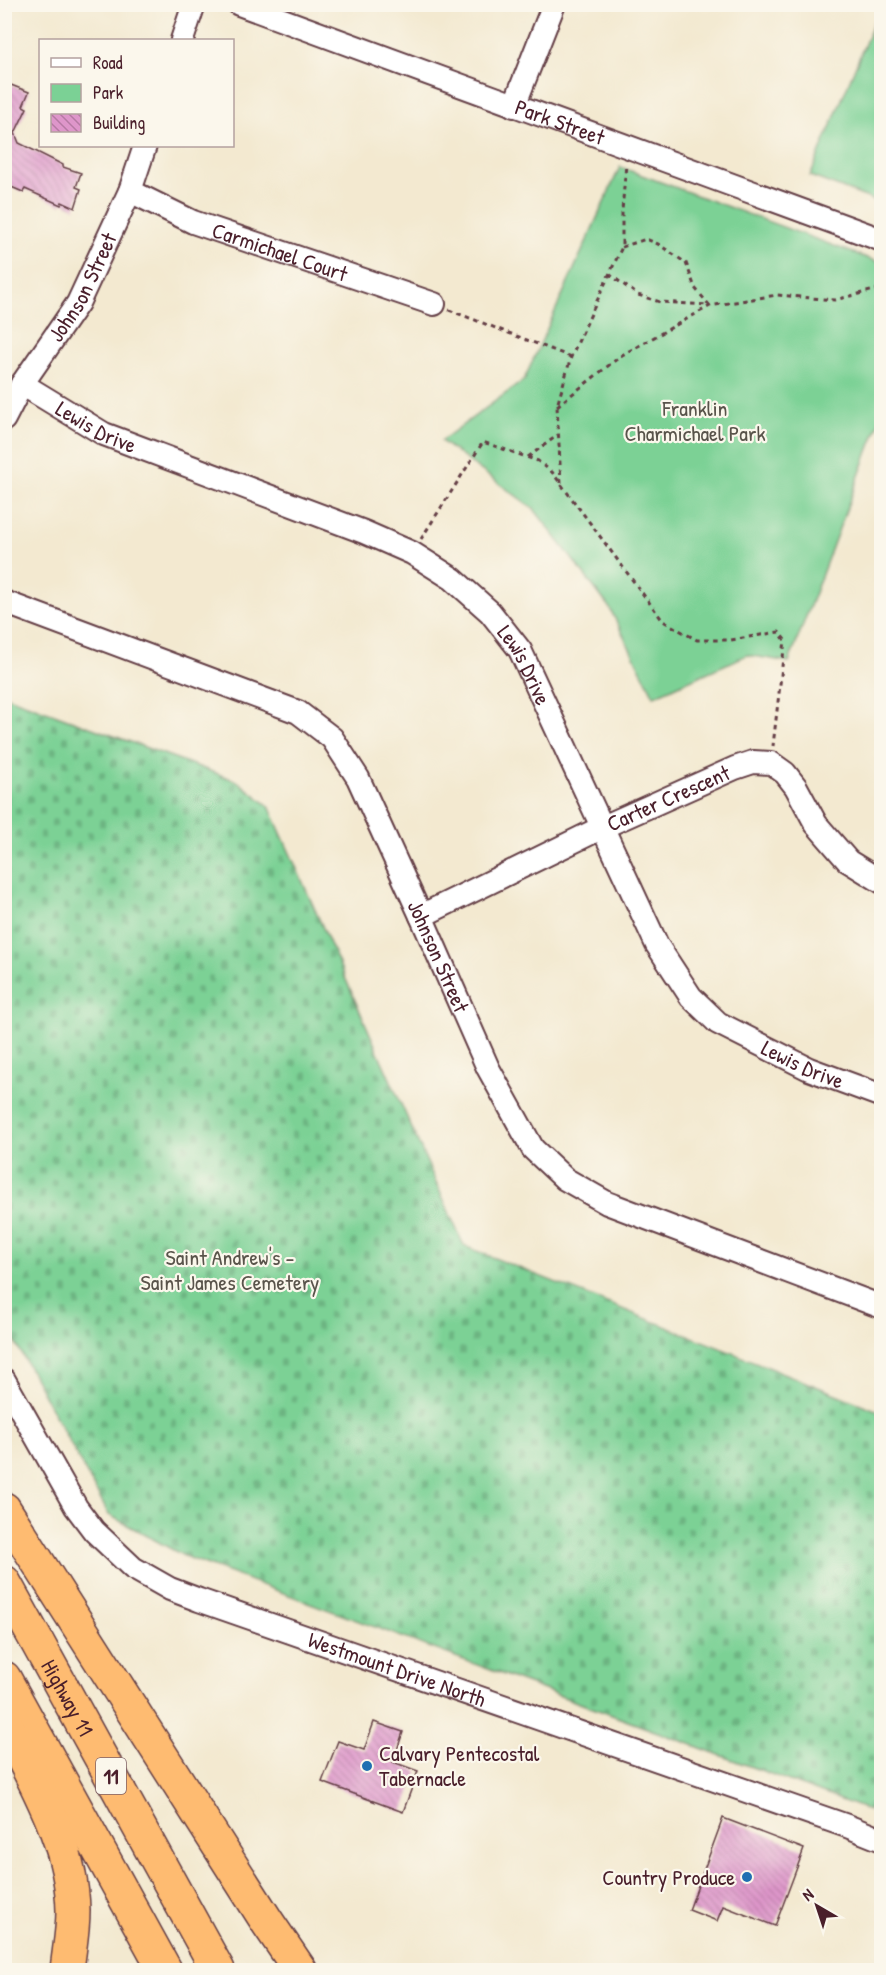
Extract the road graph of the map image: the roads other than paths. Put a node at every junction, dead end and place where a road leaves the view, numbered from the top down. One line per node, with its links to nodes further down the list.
1 (194, 4): 4 (street)
2 (239, 4): 5 (street, Park Street)
3 (554, 4): 5 (street)
4 (182, 39)
5 (514, 106): 8 (street, Park Street)
6 (145, 147): 7 (street, Johnson Street)
7 (129, 191): 9 (street, Carmichael Court); 10 (street, Johnson Street)
8 (882, 240)
9 (434, 304)
10 (22, 384): 11 (street, Johnson Street); 13 (street, Lewis Drive)
11 (4, 419)
12 (4, 602): 15 (street, Johnson Street)
13 (603, 827): 14 (street, Carter Crescent); 15 (street, Carter Crescent); 16 (street, Lewis Drive)
14 (882, 882)
15 (422, 916): 17 (street, Johnson Street)
16 (882, 1096)
17 (882, 1307)
18 (4, 1380): 23 (street, Westmount Drive North)
19 (4, 1509): 27 (highway)
20 (4, 1582): 26 (highway, Highway 11 / 11)
21 (4, 1678): 25 (highway, Highway 11 / 11)
22 (4, 1721): 24 (highway)
23 (882, 1840)
24 (67, 1971)
25 (165, 1971)
26 (218, 1971)
27 (300, 1971)

